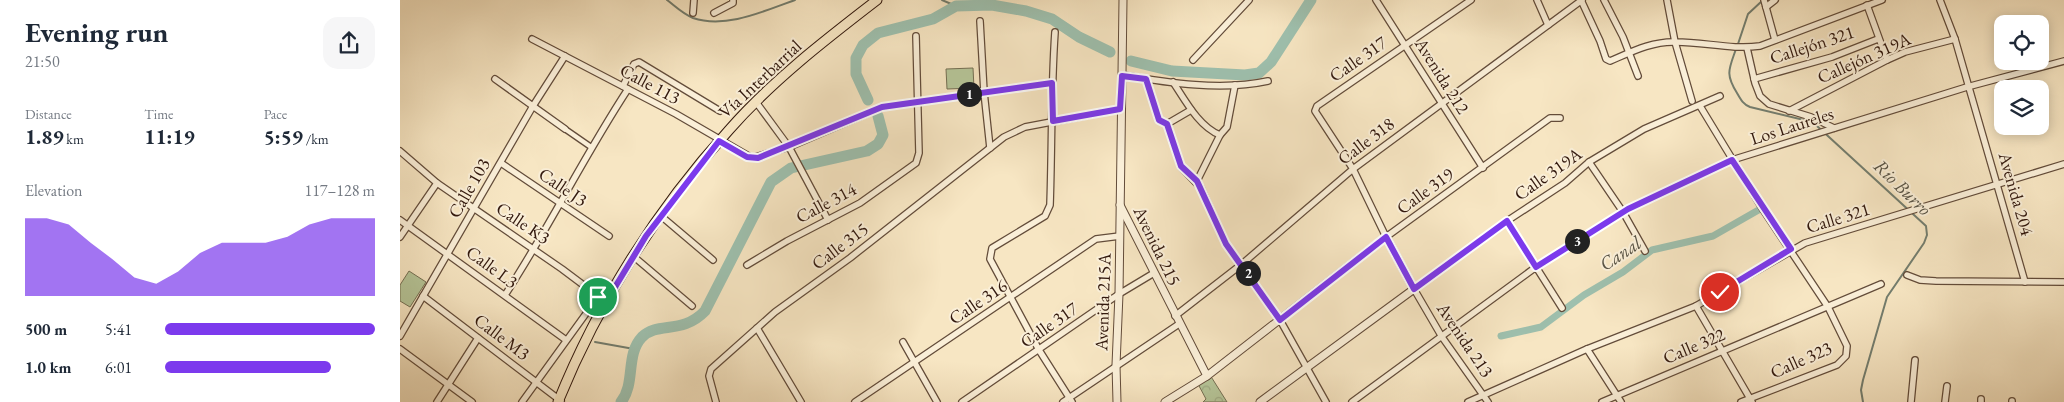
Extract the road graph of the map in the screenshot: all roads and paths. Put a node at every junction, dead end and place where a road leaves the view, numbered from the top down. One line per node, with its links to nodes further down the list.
1 (694, 0): 18 (street)
2 (733, 0): 17 (street)
3 (877, 0): 50 (main road, Vía Interbarrial)
4 (1123, 0): 35 (street, Avenida 215)
5 (1249, 0): 32 (street)
6 (1376, 0): 28 (street, Avenida 212)
7 (1471, 0): 28 (street, Calle 317)
8 (1537, 0): 20 (street)
9 (1582, 0): 20 (street, Calle 318); 30 (street)
10 (1604, 0): 30 (street)
11 (1668, 0): 27 (street)
12 (1775, 0): 15 (street)
13 (1882, 0): 16 (street)
14 (1940, 0): 25 (street, Avenida 204)
15 (1765, 3): 26 (street)
16 (1867, 5): 23 (street); 26 (street)
17 (714, 12)
18 (694, 13)
19 (980, 21): 46 (street)
20 (1548, 25): 51 (street, Calle 318)
21 (1055, 32): 42 (street)
22 (916, 36): 48 (street)
23 (1878, 38): 33 (street); 39 (street, Callejón 321)
24 (532, 39): 31 (street, Calle 113)
25 (1955, 39): 33 (street, Callejón 319A); 44 (street, Avenida 204)
26 (1775, 40): 29 (street)
27 (1674, 42): 29 (street); 30 (street); 49 (street)
28 (1404, 45): 51 (street, Avenida 212); 57 (street, Calle 317)
29 (1745, 48): 39 (street)
30 (1630, 53): 36 (street)
31 (565, 56): 45 (street, Calle 113); 52 (street, Calle 103)
32 (1193, 60)
33 (1888, 60): 58 (street, Callejón 319A)
34 (2064, 61): 44 (street, Los Laureles)
35 (1122, 76): 38 (street); 54 (street, Avenida 215)
36 (1638, 76)
37 (495, 79): 52 (street)
38 (1146, 79): 41 (street); 61 (street)
39 (1754, 79): 58 (street)
40 (1268, 81): 43 (street)
41 (1172, 82): 43 (street); 55 (street)
42 (1052, 83): 46 (street, Calle 113); 60 (street)
43 (1236, 85): 64 (street)
44 (1967, 87): 63 (street, Los Laureles); 78 (street, Avenida 204)
45 (626, 88): 56 (street); 65 (street, Calle 113); 66 (street)
46 (984, 92): 48 (street, Calle 113); 68 (street)
47 (1720, 96): 53 (street, Calle 319A)
48 (917, 101): 67 (street, Calle 113); 85 (street, Calle 314)
49 (1692, 101)
50 (756, 102): 65 (main road, Vía Interbarrial); 67 (street)
51 (1441, 102): 74 (street, Calle 318); 75 (street, Avenida 212)
52 (533, 106): 62 (street); 72 (street, Calle 103)
53 (1700, 106): 70 (street); 71 (street, Calle 319A)
54 (1120, 109): 60 (street, Calle 315); 80 (street, Avenida 215)
55 (1191, 110): 61 (street); 64 (street)
56 (720, 111)
57 (1315, 111): 74 (street, Avenida 213)
58 (1789, 111): 63 (street)
59 (1560, 118): 75 (street, Calle 319)
60 (1053, 121): 68 (street, Calle 315); 111 (street)
61 (1167, 124): 76 (street)
62 (565, 129): 66 (street)
63 (1831, 129): 70 (street, Los Laureles)
64 (1220, 135): 76 (street)
65 (719, 141): 67 (street, Calle 113); 83 (main road, Vía Interbarrial)
66 (591, 147): 79 (street)
67 (790, 147): 85 (street)
68 (990, 148): 119 (street, Calle 315)
69 (400, 151): 77 (street, Calle K3)
70 (1732, 160): 82 (street, Los Laureles); 93 (street)
71 (1589, 162): 82 (street); 86 (street, Calle 319A)
72 (500, 163): 79 (street, Calle J3); 81 (street, Calle 103)
73 (2064, 164): 78 (street, Calle 321)
74 (1353, 168): 91 (street, Avenida 213); 98 (street, Calle 318)
75 (1483, 168): 91 (street, Calle 319)
76 (1197, 181): 98 (street)
77 (437, 183): 81 (street, Calle K3); 87 (street)
78 (1998, 185): 93 (street, Calle 321); 103 (street, Avenida 204)
79 (562, 202): 88 (street, Calle J3); 92 (street)
80 (1119, 202): 89 (street, Avenida 215A); 101 (street, Avenida 215)
81 (474, 208): 92 (street, Calle K3); 95 (street, Calle 103)
82 (1623, 212): 94 (street); 100 (street, Los Laureles)
83 (661, 216): 96 (main road, Vía Interbarrial); 97 (street)
84 (400, 220): 87 (street, Calle L3)
85 (828, 220): 99 (street, Calle 314)
86 (1507, 221): 100 (street); 106 (street, Calle 319A)
87 (408, 225): 90 (street); 95 (street, Calle L3)
88 (609, 236)
89 (1120, 236): 107 (street, Avenida 215A); 111 (street, Calle 316)
90 (400, 237)
91 (1386, 237): 106 (street, Avenida 213); 117 (street, Calle 319)
92 (534, 249): 108 (street); 110 (street, Calle K3)
93 (1791, 249): 113 (street, Calle 321); 114 (street)
94 (1645, 251)
95 (448, 253): 108 (street, Calle L3); 109 (street, Calle 103)
96 (632, 256): 110 (main road, Vía Interbarrial); 112 (street)
97 (713, 260)
98 (1242, 264): 116 (street, Calle 318); 117 (street)
99 (747, 265)
100 (1536, 267): 115 (street); 121 (street, Los Laureles)
101 (1154, 273): 107 (street, Calle 317); 116 (street, Avenida 215)
102 (1907, 275): 103 (street)
103 (2025, 282): 104 (street)
104 (2064, 282)
105 (1881, 284): 114 (street, Calle 322)
106 (1414, 289): 121 (street, Avenida 213); 132 (street, Calle 319A)
107 (1119, 294): 127 (street, Calle 317); 131 (street, Avenida 215A)
108 (505, 295): 123 (street, Calle L3)
109 (423, 296): 120 (street, Calle 103); 122 (street, Calle M3)
110 (602, 299): 123 (street); 141 (main road, Vía Interbarrial)
111 (1011, 299): 127 (street); 130 (street, Calle 316)
112 (692, 306)
113 (1696, 306): 126 (street, Calle 321); 128 (street)
114 (1828, 307): 128 (street, Calle 322); 140 (street, Calle 323)
115 (1562, 308)
116 (1175, 316): 118 (street, Avenida 215)
117 (1280, 320): 132 (street); 133 (street, Calle 319)
118 (1179, 324): 131 (street); 133 (street, Avenida 215)
119 (757, 328): 145 (street, Calle 315); 146 (street)
120 (400, 336)
121 (1442, 337): 137 (street, Avenida 213); 155 (street, Los Laureles)
122 (478, 338): 134 (street, Calle M3); 135 (street)
123 (566, 340): 134 (street)
124 (903, 342): 130 (street)
125 (400, 349): 135 (street)
126 (1587, 349): 137 (street, Calle 321); 138 (street)
127 (1040, 350): 139 (street); 149 (street, Calle 317)
128 (1723, 350): 138 (street, Calle 322); 140 (street)
129 (1915, 360): 161 (street)
130 (915, 362): 147 (street, Calle 316); 148 (street)
131 (1116, 364): 139 (street); 151 (street, Avenida 215A)
132 (1307, 368): 153 (street, Calle 319A); 154 (street)
133 (1207, 376): 152 (street, Calle 319)
134 (536, 382): 141 (street, Calle M3); 144 (street)
135 (448, 384): 142 (street); 143 (street)
136 (1947, 386): 162 (street)
137 (1483, 394): 156 (street, Calle 321); 157 (street, Avenida 213)
138 (1617, 396): 158 (street, Calle 322); 159 (street)
139 (1070, 400): 150 (street)
140 (1751, 400): 160 (street, Calle 323)
141 (560, 401)
142 (437, 402)
143 (472, 402)
144 (522, 402)
145 (716, 402)
146 (801, 402)
147 (855, 402)
148 (937, 402)
149 (962, 402)
150 (1063, 402)
151 (1117, 402)
152 (1165, 402)
153 (1260, 402)
154 (1326, 402)
155 (1352, 402)
156 (1468, 402)
157 (1488, 402)
158 (1602, 402)
159 (1621, 402)
160 (1741, 402)
161 (1911, 402)
162 (1945, 402)

